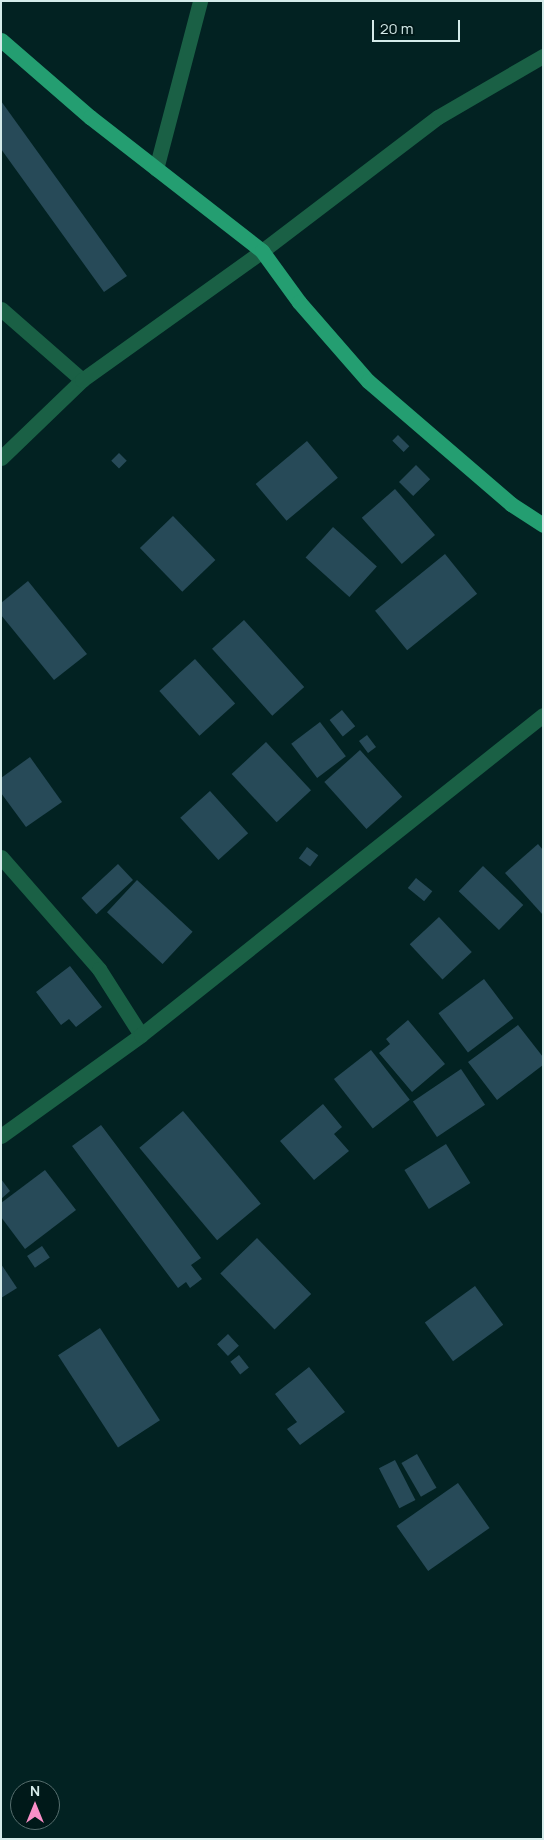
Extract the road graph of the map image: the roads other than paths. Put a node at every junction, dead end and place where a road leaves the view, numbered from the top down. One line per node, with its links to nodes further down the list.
1 (200, 1): 4 (street)
2 (1, 40): 4 (main road)
3 (543, 56): 5 (street)
4 (156, 169): 5 (main road)
5 (262, 251): 7 (street); 9 (main road)
6 (1, 309): 7 (street)
7 (82, 380): 8 (street)
8 (1, 458)
9 (543, 525)
10 (543, 715): 12 (street)
11 (1, 857): 12 (street)
12 (140, 1036): 13 (street)
13 (1, 1136)

